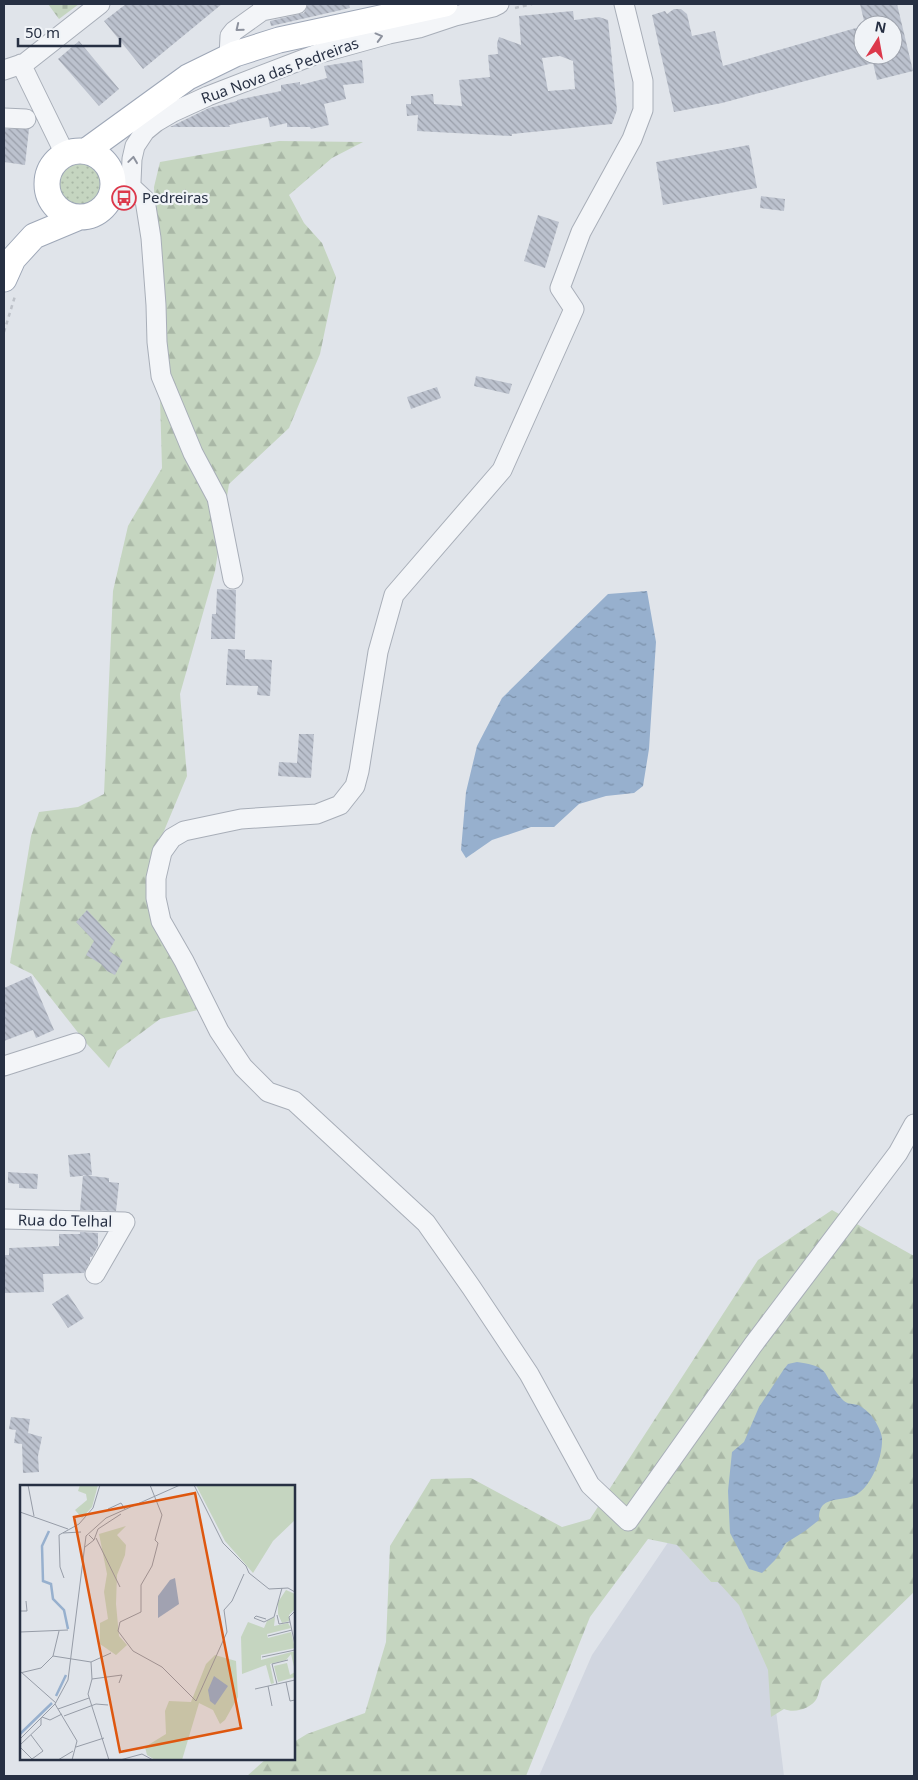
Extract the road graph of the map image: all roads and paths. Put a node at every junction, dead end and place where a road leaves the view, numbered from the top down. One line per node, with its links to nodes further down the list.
1 (100, 4): 9 (street)
2 (297, 4): 8 (street, one-way to 8)
3 (445, 4): 7 (main road)
4 (532, 4): 6 (path)
5 (624, 4): 24 (street)
6 (506, 6): 16 (street, Rua Nova das Pedreiras, one-way to 6)
7 (381, 11): 8 (main road)
8 (228, 57): 12 (main road)
9 (12, 67): 13 (street)
10 (4, 118): 11 (street)
11 (26, 119)
12 (129, 120): 13 (main road); 14 (main road)
13 (76, 153): 14 (main road); 15 (main road)
14 (110, 168): 16 (main road)
15 (47, 191): 17 (main road); 18 (main road)
16 (125, 191): 17 (main road); 17 (path); 21 (street)
17 (83, 221): 18 (main road)
18 (34, 236): 19 (main road)
19 (10, 283): 20 (path)
20 (4, 332)
21 (233, 579)
22 (76, 1043): 23 (street)
23 (4, 1066)
24 (914, 1124)
25 (4, 1220): 26 (street, Rua do Telhal)
26 (94, 1274)

